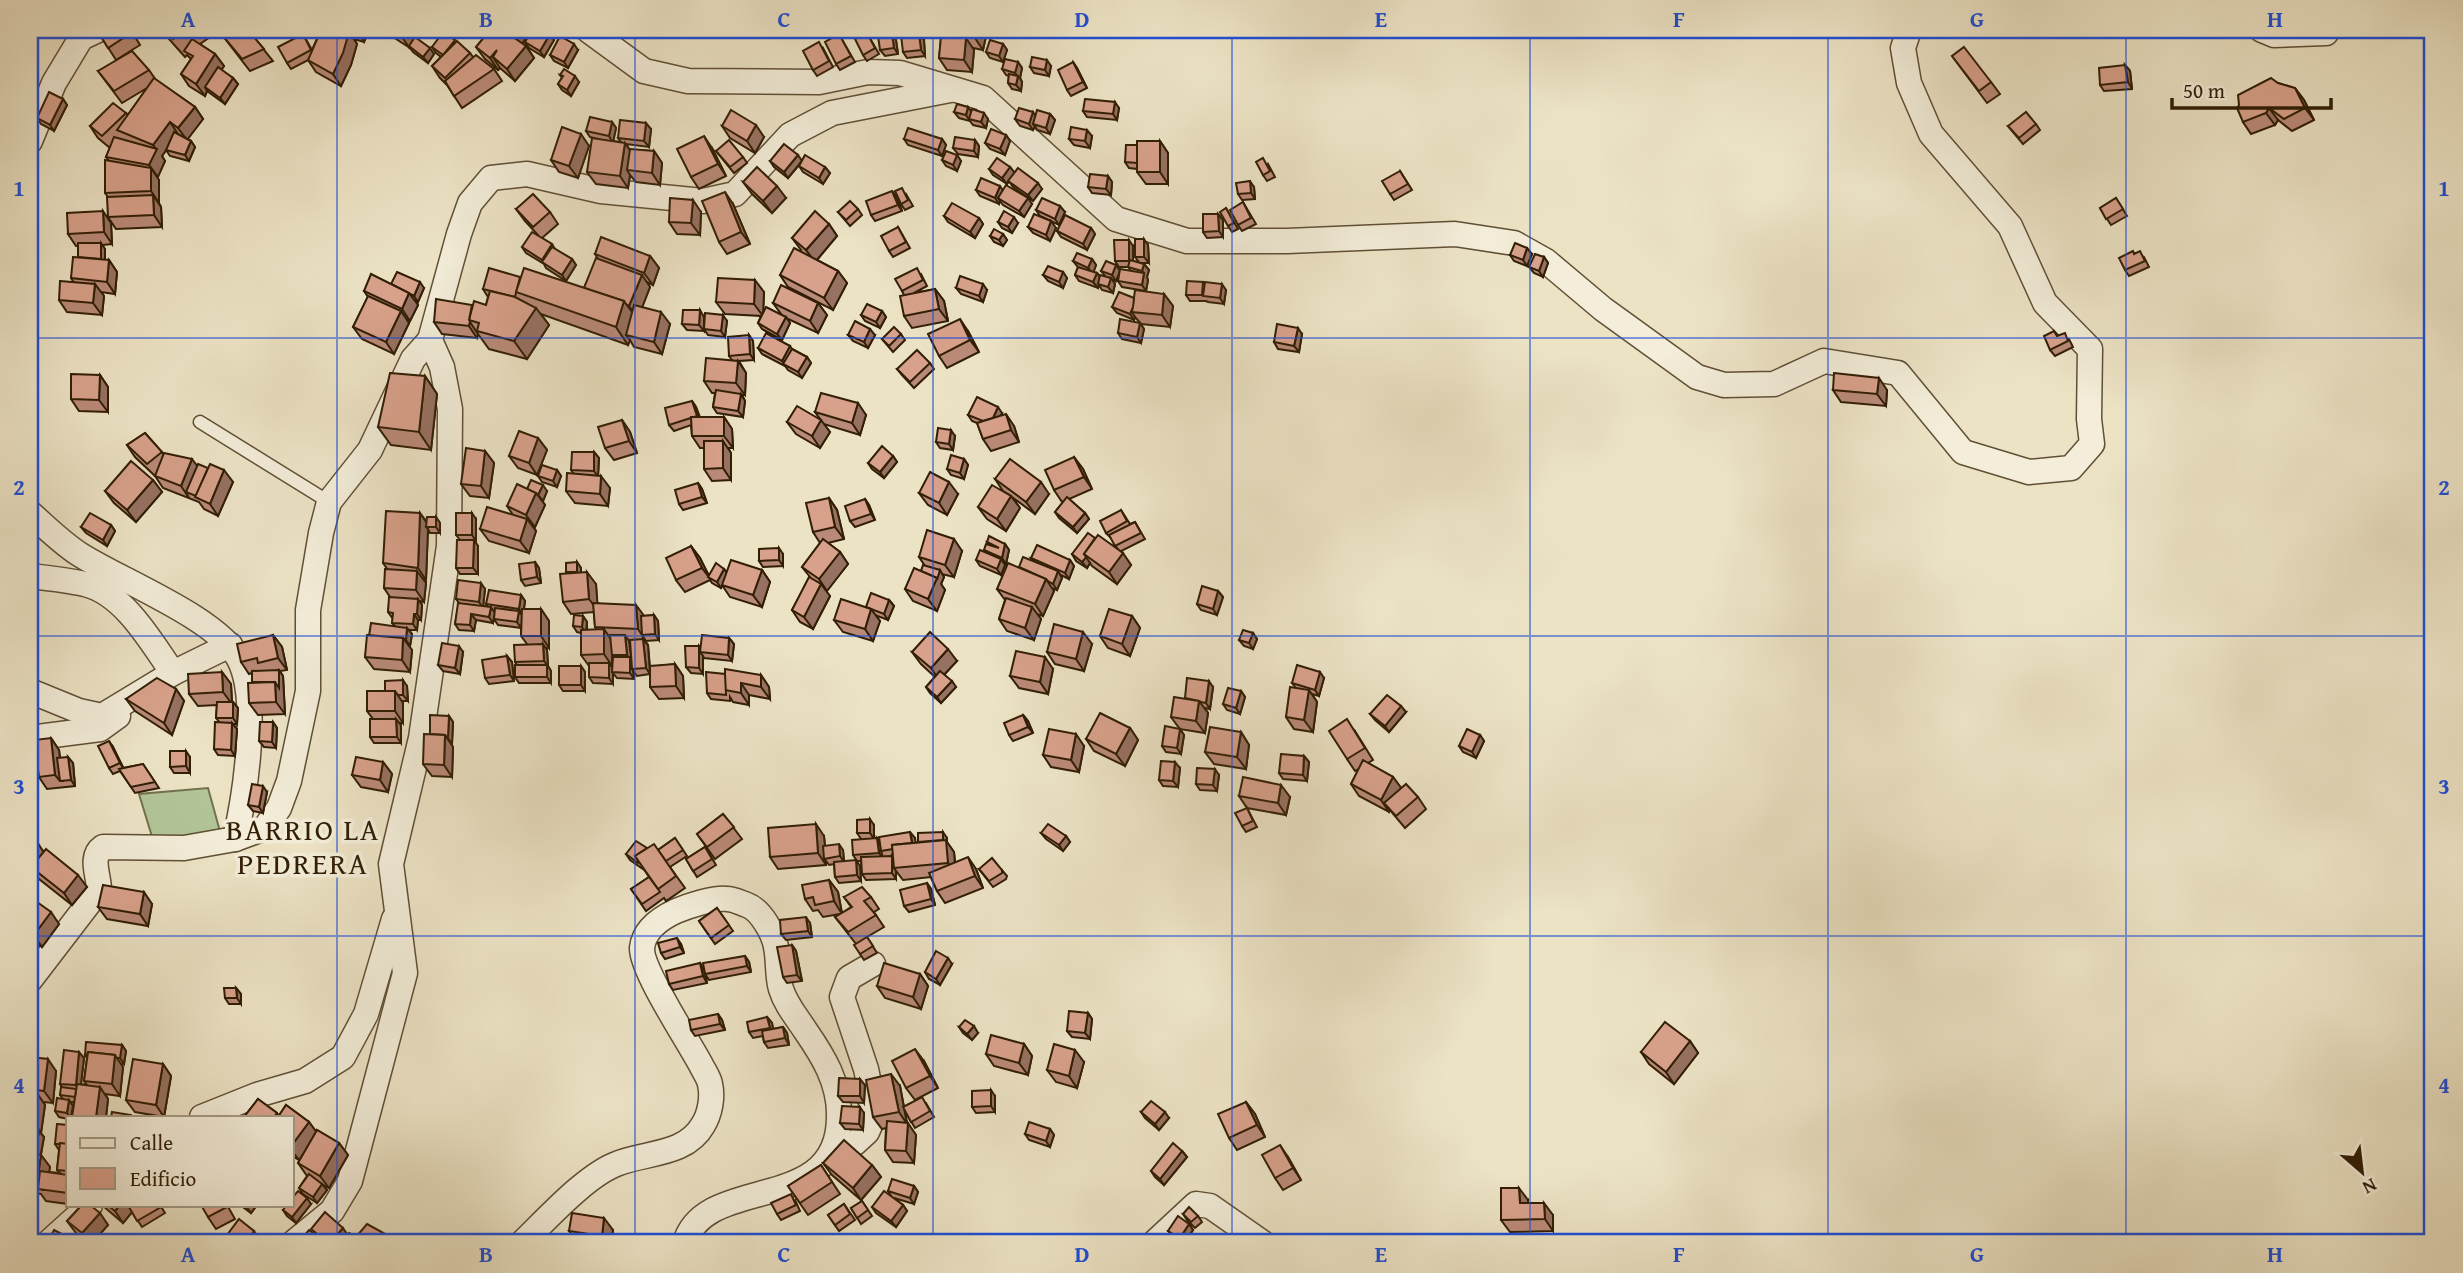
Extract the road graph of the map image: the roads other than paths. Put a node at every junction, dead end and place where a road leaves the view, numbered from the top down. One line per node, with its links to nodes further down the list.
1 (98, 30): 7 (street)
2 (588, 30): 6 (street)
3 (1909, 30): 6 (street)
4 (2262, 30): 5 (street)
5 (2326, 33)
6 (955, 89): 8 (street)
7 (30, 141)
8 (430, 340): 10 (street); 19 (street)
9 (200, 422): 10 (lane)
10 (329, 502): 18 (street)
11 (30, 513): 13 (street)
12 (30, 576): 14 (street)
13 (230, 645): 14 (street); 18 (street)
14 (173, 673): 16 (street)
15 (30, 691): 16 (street)
16 (128, 702): 17 (street)
17 (30, 738)
18 (235, 839): 21 (street)
19 (397, 912): 22 (street); 26 (street)
20 (873, 964): 23 (street)
21 (30, 980)
22 (204, 1116)
23 (833, 1150): 27 (street); 28 (street)
24 (89, 1206): 25 (street)
25 (48, 1243)
26 (293, 1243)
27 (522, 1243)
28 (685, 1243)
29 (1154, 1243): 30 (street)
30 (1263, 1243)

